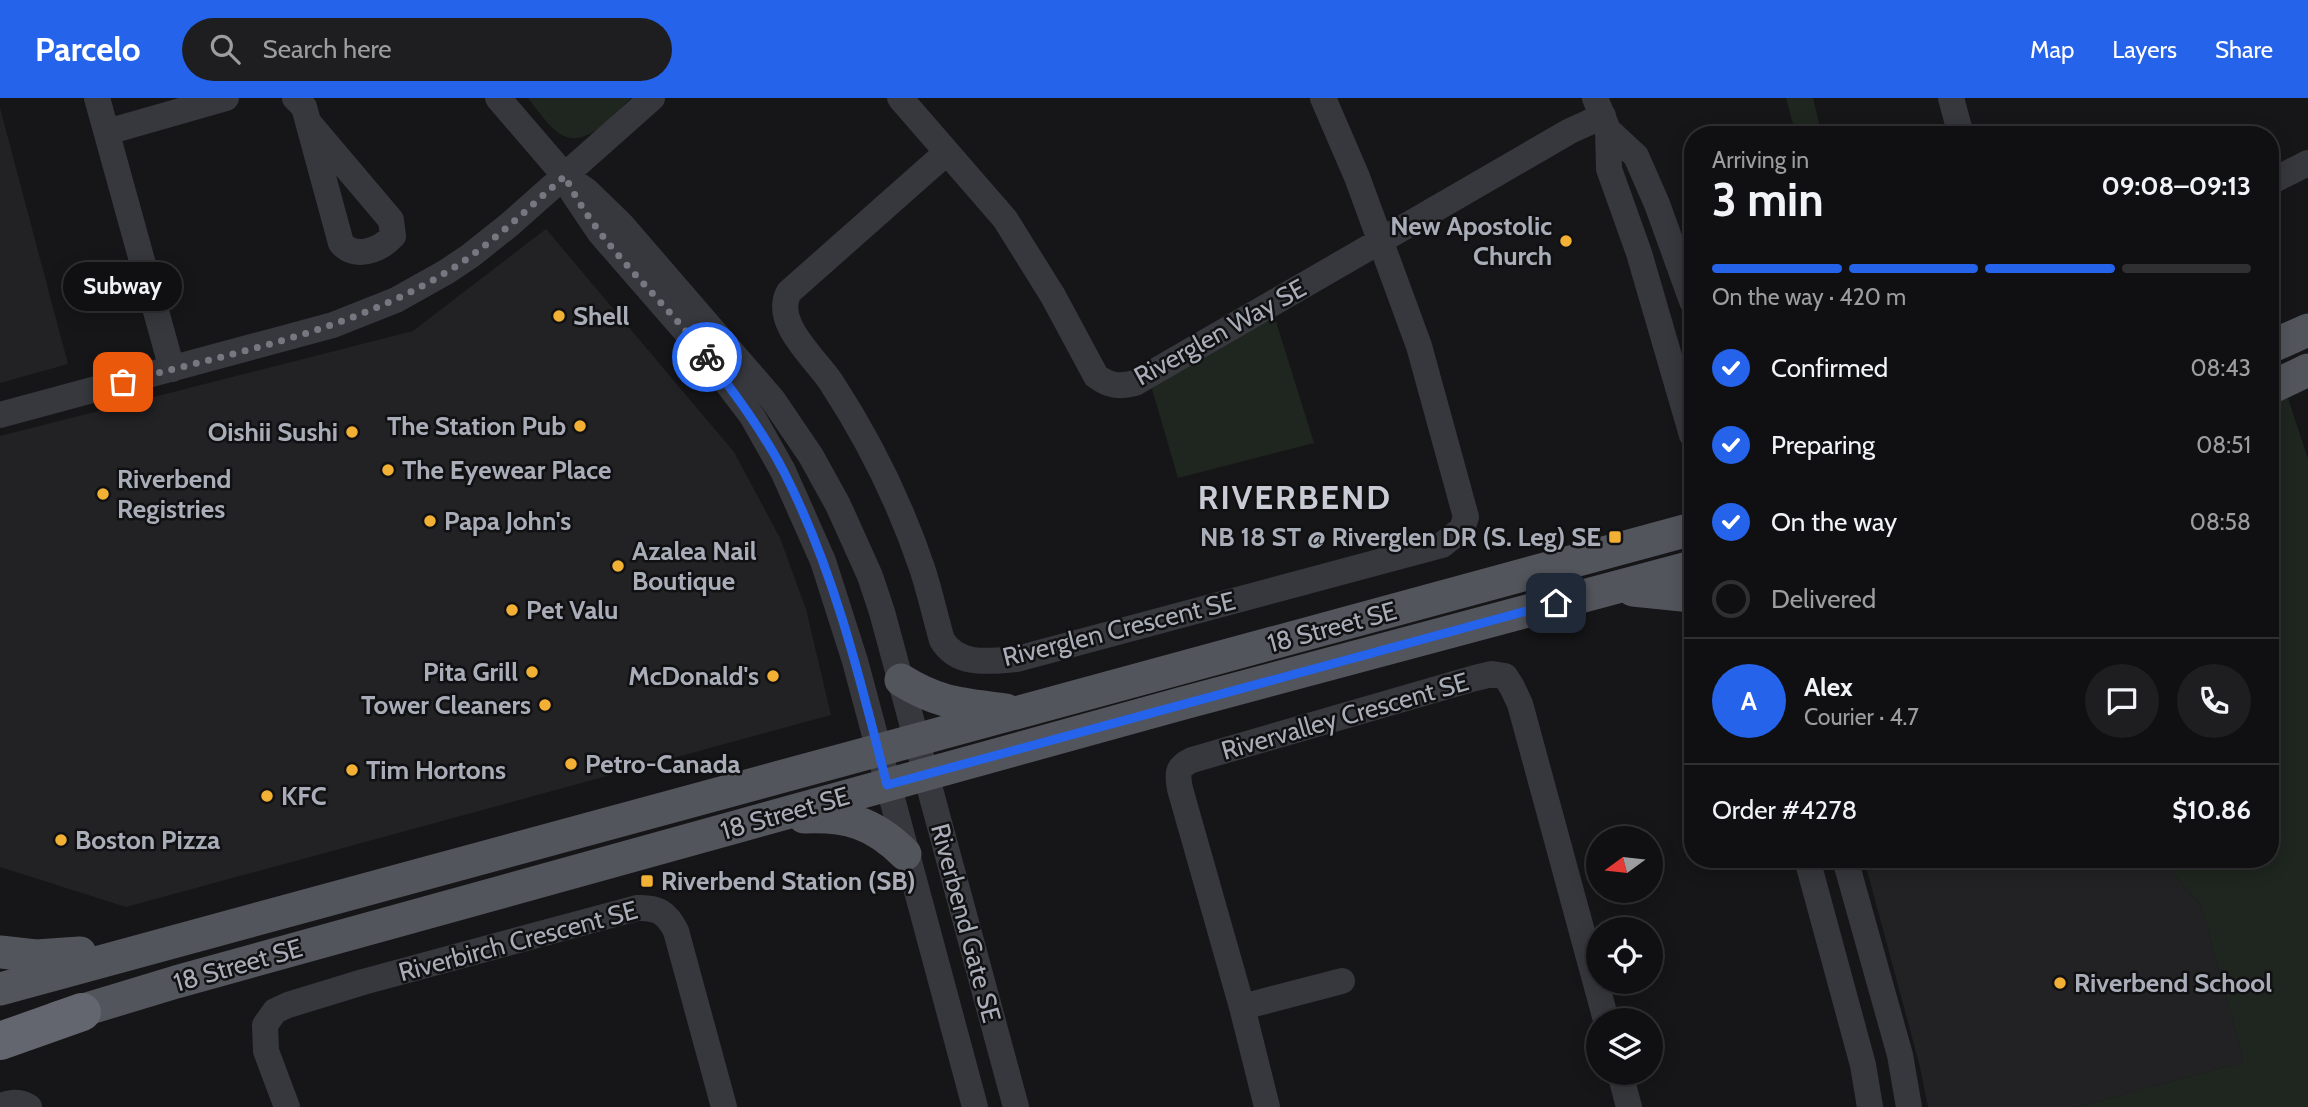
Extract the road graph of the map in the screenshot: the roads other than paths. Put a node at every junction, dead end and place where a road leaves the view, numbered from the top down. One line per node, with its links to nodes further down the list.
1 (97, 98): 12 (street)
2 (226, 98): 12 (street)
3 (295, 98): 10 (street)
4 (498, 98): 15 (street)
5 (652, 98): 15 (street)
6 (901, 98): 13 (street, Riverglen Way SE)
7 (1323, 98): 17 (street, Riverglen Crescent SE)
8 (1951, 98): 11 (street)
9 (1602, 115): 17 (street, Riverglen Way SE); 18 (street); 24 (street)
10 (308, 122): 10 (street)
11 (1959, 126)
12 (107, 132): 21 (street)
13 (946, 153): 17 (street, Riverglen Way SE); 17 (street, Riverglen Crescent SE)
14 (2308, 163): 16 (street)
15 (565, 176): 21 (street); 30 (street, Riverbend Gate SE); 33 (street, Riverbend Gate SE)
16 (2279, 178)
17 (1381, 242)
18 (1684, 279)
19 (2308, 330): 20 (main road)
20 (2279, 343)
21 (172, 369): 25 (street)
22 (2308, 370): 23 (main road)
23 (2279, 384)
24 (1684, 408)
25 (0, 415)
26 (1684, 531): 31 (main road, 18 Street SE)
27 (1684, 568): 28 (main road, 18 Street SE)
28 (1609, 588): 29 (main road); 34 (main road, 18 Street SE)
29 (1684, 595)
30 (901, 680): 31 (main road); 32 (street, Riverbend Gate SE)
31 (1019, 712): 32 (main road, 18 Street SE)
32 (917, 740): 33 (main road, 18 Street SE); 34 (street, Riverbend Gate SE)
33 (878, 750): 35 (street, Riverbend Gate SE); 40 (main road, 18 Street SE)
34 (926, 774): 35 (main road, 18 Street SE); 55 (street, Riverbend Gate SE)
35 (887, 785): 36 (main road, 18 Street SE); 37 (street, Riverbend Gate SE)
36 (770, 818): 37 (main road); 46 (main road, 18 Street SE)
37 (905, 853): 54 (street, Riverbend Gate SE)
38 (1809, 868): 58 (street)
39 (1848, 868): 59 (street)
40 (146, 949): 41 (main road); 43 (main road, 18 Street SE)
41 (0, 952)
42 (1342, 981): 44 (street)
43 (0, 989)
44 (1242, 1007): 45 (street, Rivervalley Crescent SE); 56 (street, Rivervalley Crescent SE)
45 (1603, 1008)
46 (82, 1012): 47 (main road, 18 Street SE); 48 (highway)
47 (0, 1031)
48 (0, 1041)
49 (1623, 1085): 57 (street)
50 (0, 1106): 51 (street)
51 (29, 1107)
52 (287, 1107): 53 (street, Riverbirch Crescent SE)
53 (724, 1107)
54 (975, 1107)
55 (1016, 1107)
56 (1267, 1107)
57 (1629, 1107)
58 (1870, 1107)
59 (1909, 1107)

